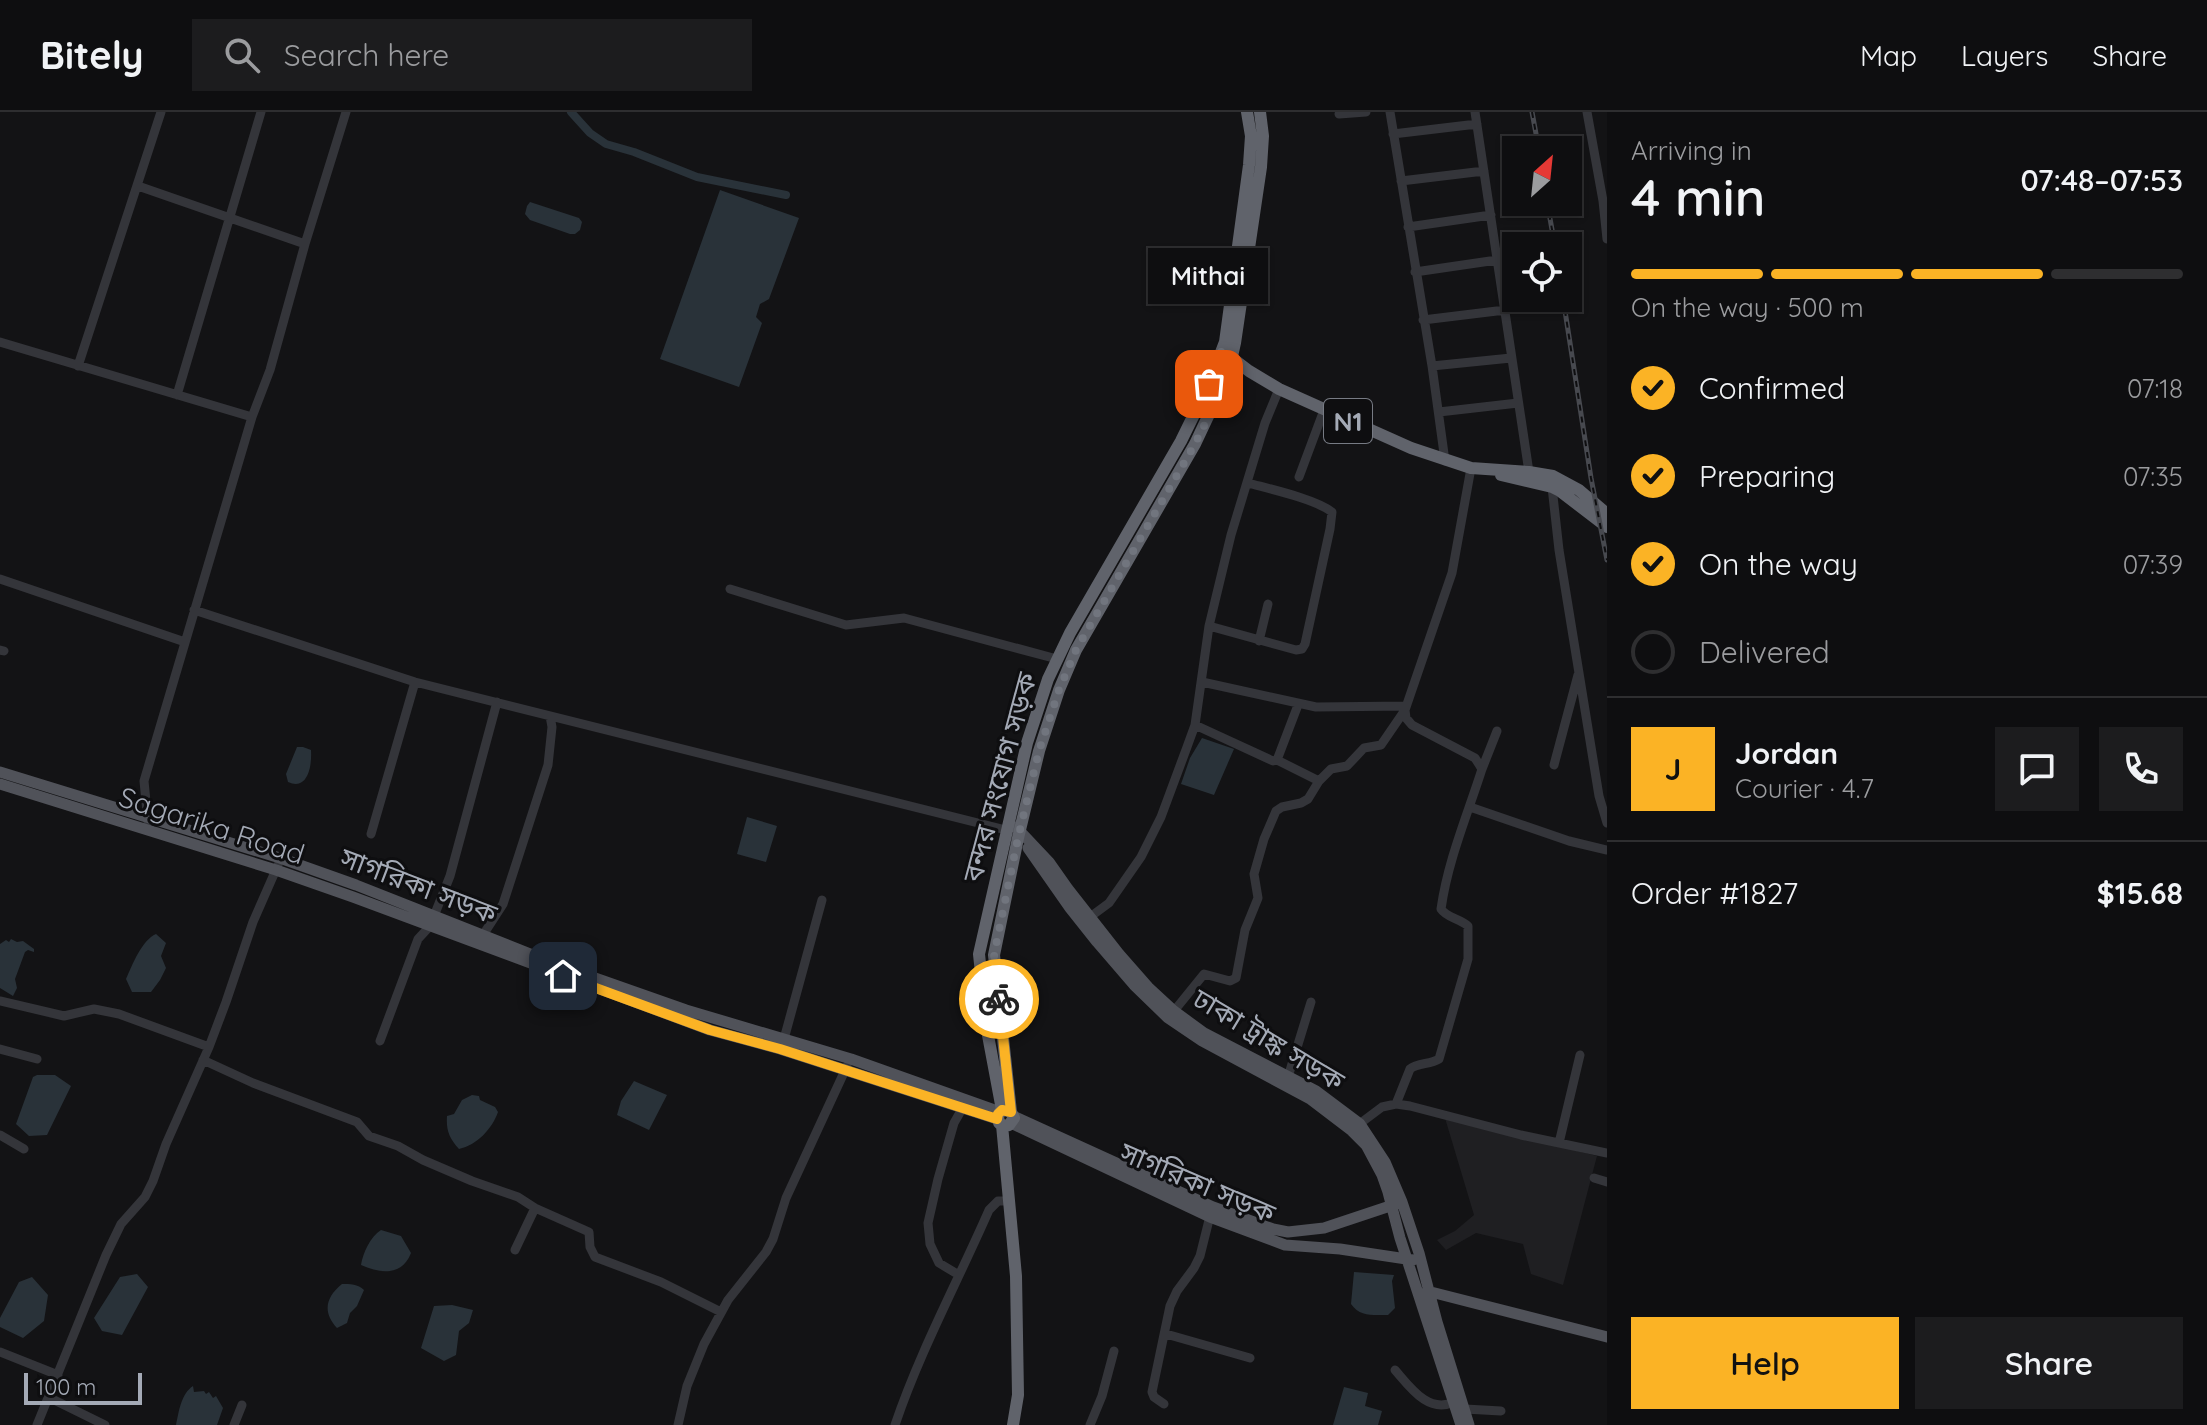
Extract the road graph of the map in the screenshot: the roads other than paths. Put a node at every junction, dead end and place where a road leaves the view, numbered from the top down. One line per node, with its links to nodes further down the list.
1 (161, 112): 15 (street)
2 (261, 112): 17 (street)
3 (346, 112): 20 (street)
4 (1247, 112): 28 (highway)
5 (1260, 112): 28 (highway)
6 (1366, 112): 10 (street)
7 (1390, 112): 12 (street)
8 (1475, 112): 11 (street)
9 (1587, 112): 19 (street)
10 (1339, 114)
11 (1477, 124): 12 (street); 13 (street)
12 (1393, 134): 14 (street)
13 (1484, 171): 14 (street); 16 (street)
14 (1401, 181): 18 (street)
15 (138, 186): 17 (street); 30 (street)
16 (1491, 215): 18 (street); 21 (street)
17 (229, 217): 20 (street); 33 (street)
18 (1408, 227): 22 (street)
19 (1607, 239)
20 (305, 244): 37 (street)
21 (1497, 260): 22 (street); 23 (street)
22 (1415, 272): 26 (street)
23 (1502, 291)
24 (1502, 310): 26 (street)
25 (1505, 312): 29 (street)
26 (1423, 320): 31 (street)
27 (0, 342): 30 (street)
28 (1227, 354): 32 (highway, N1); 53 (highway, বন্দর সংযোগ সড়ক); 74 (highway, বন্দর সংযোগ সড়ক)
29 (1511, 358): 31 (street); 34 (street)
30 (78, 366): 33 (street)
31 (1432, 366): 36 (street)
32 (1279, 389): 35 (highway, N1); 42 (street)
33 (177, 395): 37 (street)
34 (1518, 403): 36 (street); 40 (street)
35 (1324, 410): 38 (highway, N1); 41 (street)
36 (1439, 412): 38 (street)
37 (252, 417): 49 (street)
38 (1445, 461): 39 (highway, N1)
39 (1477, 468): 40 (highway, N1); 43 (highway, N1); 59 (street)
40 (1529, 472): 44 (highway, N1)
41 (1299, 477)
42 (1248, 483): 50 (street); 51 (street)
43 (1552, 487): 45 (highway, N1); 54 (street)
44 (1607, 514)
45 (1607, 527)
46 (0, 579): 52 (street)
47 (730, 589): 53 (street)
48 (1268, 604): 51 (street)
49 (194, 610): 52 (street); 55 (street)
50 (1209, 626): 51 (street); 56 (street)
51 (1259, 641)
52 (185, 642): 70 (street)
53 (1057, 659): 72 (highway, বন্দর সংযোগ সড়ক)
54 (1579, 672): 64 (street); 71 (street)
55 (415, 682): 57 (street); 73 (street)
56 (1202, 682): 58 (street); 61 (street)
57 (497, 702): 60 (street); 80 (street)
58 (1298, 705): 59 (street); 63 (street)
59 (1405, 708): 65 (street); 67 (street)
60 (550, 716): 72 (street); 81 (street)
61 (1195, 725): 63 (street); 79 (street)
62 (1497, 731): 65 (street)
63 (1277, 760): 67 (street)
64 (1554, 765)
65 (1482, 769): 69 (street)
66 (0, 772): 70 (main road, সাগরিকা সড়ক)
67 (1319, 781): 84 (street)
68 (0, 784): 70 (main road, Sagarika Road)
69 (1470, 807): 75 (street); 96 (street)
70 (148, 823): 76 (main road, সাগরিকা সড়ক); 77 (main road, Sagarika Road)
71 (1607, 823)
72 (1007, 826): 74 (main road, ঢাকা ট্রাঙ্ক সড়ক); 97 (highway, বন্দর সংযোগ সড়ক)
73 (371, 834)
74 (1019, 834): 79 (main road, ঢাকা ট্রাঙ্ক সড়ক); 97 (highway, বন্দর সংযোগ সড়ক); 98 (main road, ঢাকা ট্রাঙ্ক সড়ক)
75 (1607, 850)
76 (280, 858): 77 (street); 80 (main road, সাগরিকা সড়ক)
77 (276, 870): 80 (main road, Sagarika Road); 88 (street)
78 (822, 900): 86 (street)
79 (1090, 917): 84 (main road, ঢাকা ট্রাঙ্ক সড়ক)
80 (431, 921): 81 (main road, সাগরিকা সড়ক); 85 (main road, Sagarika Road); 87 (street)
81 (483, 935): 85 (main road, সাগরিকা সড়ক)
82 (0, 1001): 88 (street)
83 (1311, 1002): 94 (street)
84 (1174, 1011): 94 (main road, ঢাকা ট্রাঙ্ক সড়ক)
85 (713, 1024): 86 (main road, সাগরিকা সড়ক); 93 (main road, Sagarika Road)
86 (784, 1039): 93 (main road, সাগরিকা সড়ক)
87 (380, 1041)
88 (209, 1047): 92 (street)
89 (0, 1049): 91 (street)
90 (1580, 1055): 100 (street)
91 (37, 1059)
92 (203, 1060): 107 (street); 121 (street)
93 (848, 1065): 95 (main road, সাগরিকা সড়ক); 114 (street)
94 (1288, 1077): 98 (main road, ঢাকা ট্রাঙ্ক সড়ক)
95 (965, 1104): 97 (main road, সাগরিকা সড়ক); 112 (street)
96 (1396, 1104): 98 (street); 100 (street)
97 (1006, 1118): 105 (highway, বন্দর সংযোগ সড়ক); 108 (main road, সাগরিকা সড়ক); 132 (highway, বন্দর সংযোগ সড়ক)
98 (1356, 1127): 106 (main road, ঢাকা ট্রাঙ্ক সড়ক)
99 (0, 1135): 101 (street)
100 (1559, 1143): 102 (street)
101 (24, 1149)
102 (1607, 1153)
103 (1594, 1178): 104 (street)
104 (1607, 1182)
105 (1010, 1201): 112 (street); 132 (highway, বন্দর সংযোগ সড়ক)
106 (1397, 1204): 108 (main road, সাগরিকা সড়ক); 110 (main road, ঢাকা ট্রাঙ্ক সড়ক); 111 (main road, ঢাকা ট্রাঙ্ক সড়ক)
107 (535, 1208): 109 (street); 114 (street)
108 (1211, 1212): 110 (main road, সাগরিকা সড়ক); 115 (street)
109 (515, 1250)
110 (1408, 1260): 111 (main road, সাগরিকা সড়ক); 113 (main road, ঢাকা ট্রাঙ্ক সড়ক)
111 (1422, 1260): 113 (main road, ঢাকা ট্রাঙ্ক সড়ক)
112 (959, 1275): 131 (street)
113 (1424, 1291): 116 (main road); 125 (main road, ঢাকা ট্রাঙ্ক সড়ক)
114 (721, 1312): 130 (street)
115 (1166, 1334): 119 (street); 123 (street)
116 (1607, 1337)
117 (1114, 1351): 133 (street)
118 (0, 1352): 121 (street)
119 (1250, 1358)
120 (1395, 1370): 125 (street)
121 (58, 1375): 122 (street)
122 (48, 1397): 127 (street); 128 (street)
123 (1164, 1404)
124 (242, 1405): 129 (street)
125 (1460, 1406): 126 (street); 134 (main road, ঢাকা ট্রাঙ্ক সড়ক); 135 (main road, ঢাকা ট্রাঙ্ক সড়ক)
126 (1501, 1411)
127 (37, 1425)
128 (105, 1425)
129 (234, 1425)
130 (678, 1425)
131 (895, 1425)
132 (1016, 1425)
133 (1090, 1425)
134 (1461, 1425)
135 (1469, 1425)

